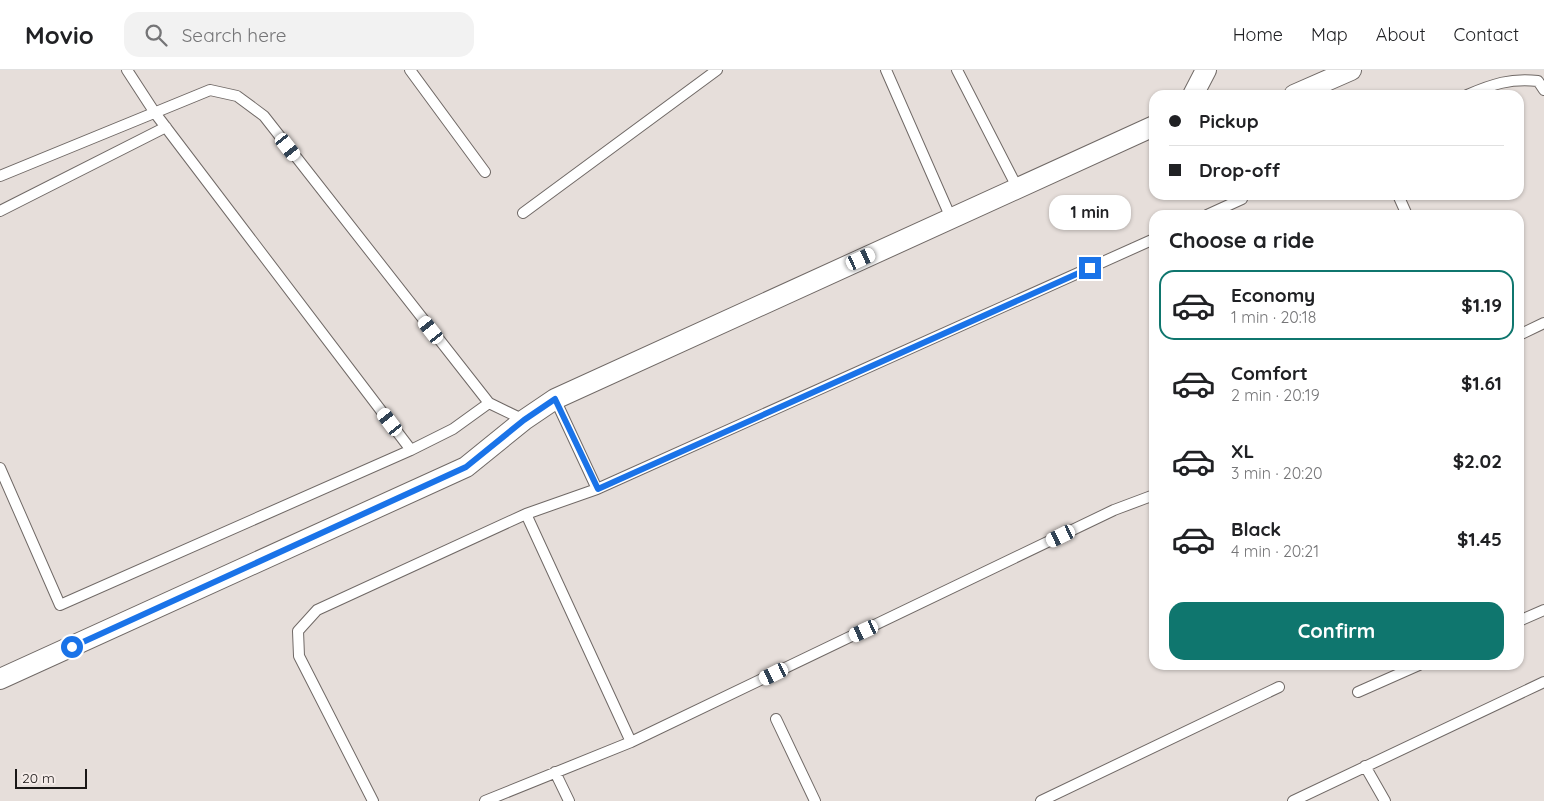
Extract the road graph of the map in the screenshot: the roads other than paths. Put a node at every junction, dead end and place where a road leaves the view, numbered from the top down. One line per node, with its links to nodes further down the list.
1 (127, 70): 12 (lane)
2 (410, 70): 15 (lane)
3 (717, 70): 21 (lane)
4 (886, 70): 22 (lane)
5 (957, 70): 17 (lane)
6 (1206, 70): 8 (street)
7 (1351, 70): 9 (street)
8 (1196, 90)
9 (1305, 90)
10 (1479, 90): 11 (lane)
11 (1544, 90)
12 (155, 112): 13 (lane); 16 (lane); 27 (lane)
13 (166, 127): 20 (lane); 29 (lane)
14 (1149, 128): 17 (street)
15 (485, 172)
16 (0, 176)
17 (1017, 187): 22 (street)
18 (1236, 200): 19 (lane)
19 (1217, 210)
20 (0, 211)
21 (523, 213)
22 (951, 218): 26 (street)
23 (1149, 241): 31 (lane)
24 (1544, 323): 25 (lane)
25 (1524, 333)
26 (555, 399): 28 (street); 31 (lane)
27 (489, 404): 28 (lane); 29 (lane)
28 (524, 420): 37 (street)
29 (411, 450): 30 (lane)
30 (0, 468)
31 (598, 489): 33 (lane)
32 (1149, 497): 42 (lane)
33 (526, 514): 42 (lane); 45 (lane)
34 (1544, 610): 35 (lane)
35 (1524, 619)
36 (1408, 670): 40 (lane)
37 (0, 679)
38 (1544, 682): 43 (lane)
39 (1279, 687): 49 (lane)
40 (1358, 692)
41 (776, 719): 48 (lane)
42 (631, 742): 44 (lane)
43 (1365, 766): 50 (lane); 51 (lane)
44 (555, 772): 46 (lane); 47 (lane)
45 (374, 801)
46 (485, 801)
47 (569, 801)
48 (815, 801)
49 (1041, 801)
50 (1294, 801)
51 (1385, 801)

